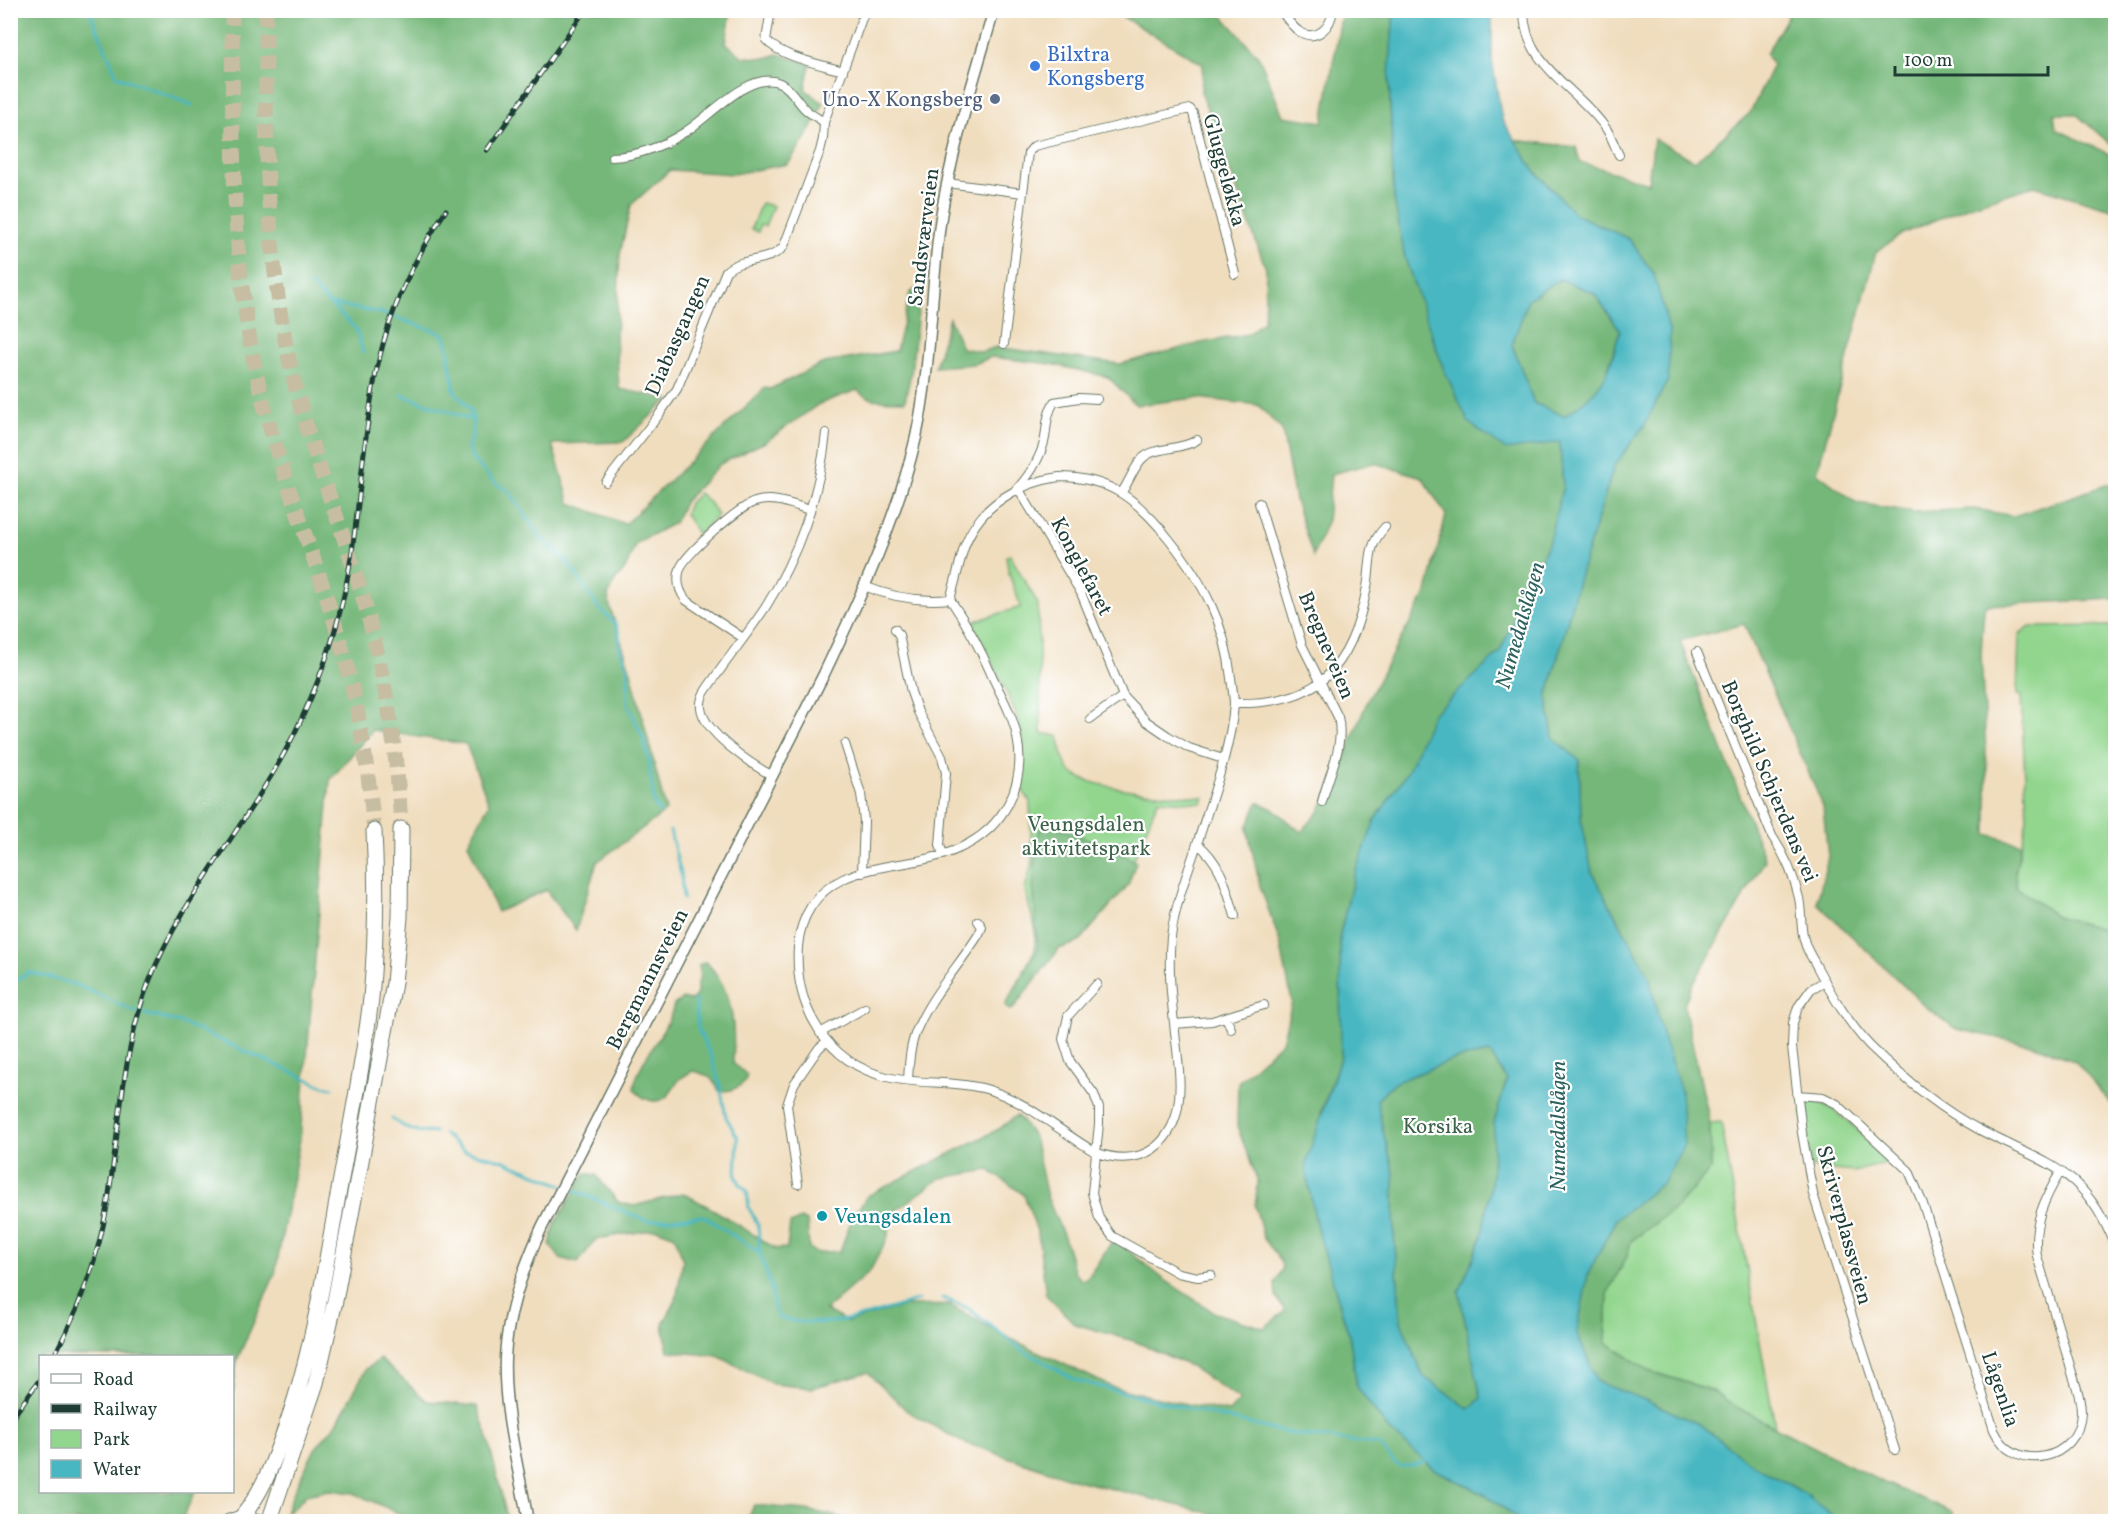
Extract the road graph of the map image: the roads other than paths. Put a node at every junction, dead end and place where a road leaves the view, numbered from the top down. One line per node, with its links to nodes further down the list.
1 (771, 10): 7 (street)
2 (865, 10): 7 (street)
3 (994, 10): 11 (main road, Sandsværveien)
4 (1281, 10): 5 (street)
5 (1333, 10)
6 (1524, 10): 9 (street)
7 (843, 71): 8 (street)
8 (824, 122): 10 (street); 19 (street, Diabasgangen)
9 (1619, 155)
10 (612, 157)
11 (947, 183): 12 (street); 18 (main road, Sandsværveien)
12 (1023, 193): 13 (street, Gluggeløkka); 14 (street)
13 (1235, 274)
14 (1004, 344)
15 (1096, 399): 20 (street)
16 (826, 433): 23 (street)
17 (1197, 440): 21 (street)
18 (907, 471): 25 (main road, Bergmannsveien)
19 (606, 482)
20 (1018, 488): 21 (street); 26 (street); 31 (street, Konglefaret)
21 (1122, 492): 32 (street)
22 (1259, 503): 30 (street, Bregneveien)
23 (810, 510): 28 (street); 28 (street)
24 (1385, 527): 30 (street)
25 (864, 586): 26 (street); 36 (main road, Bergmannsveien)
26 (950, 599): 41 (street)
27 (895, 629): 41 (street)
28 (743, 638): 36 (street)
29 (1697, 652): 45 (street, Borghild Schjerdens vei)
30 (1321, 682): 32 (street); 37 (street, Bregneveien)
31 (1123, 696): 33 (street); 35 (street, Konglefaret)
32 (1234, 703): 35 (street)
33 (1090, 719)
34 (845, 744): 42 (street)
35 (1223, 759): 40 (street)
36 (773, 776): 64 (main road, Bergmannsveien)
37 (1323, 802)
38 (401, 829): 63 (highway)
39 (374, 831): 62 (highway)
40 (1197, 843): 43 (street); 50 (street)
41 (943, 855): 42 (street)
42 (862, 873): 52 (street)
43 (1235, 916)
44 (978, 921): 54 (street)
45 (1825, 981): 55 (street, Skriverplassveien); 57 (street, Borghild Schjerdens vei)
46 (1097, 984): 56 (street)
47 (1264, 1005): 49 (street)
48 (865, 1008): 52 (street)
49 (1226, 1017): 50 (street); 51 (street)
50 (1174, 1024): 56 (street)
51 (1231, 1029)
52 (820, 1033): 53 (street)
53 (826, 1042): 54 (street); 58 (street)
54 (908, 1080): 56 (street)
55 (1797, 1095): 57 (street, Lågenlia); 61 (street, Skriverplassveien)
56 (1095, 1152): 60 (street)
57 (2061, 1171): 59 (street, Borghild Schjerdens vei)
58 (798, 1184)
59 (2115, 1249)
60 (1211, 1275)
61 (1895, 1450)
62 (242, 1520)
63 (269, 1521)
64 (528, 1521)

